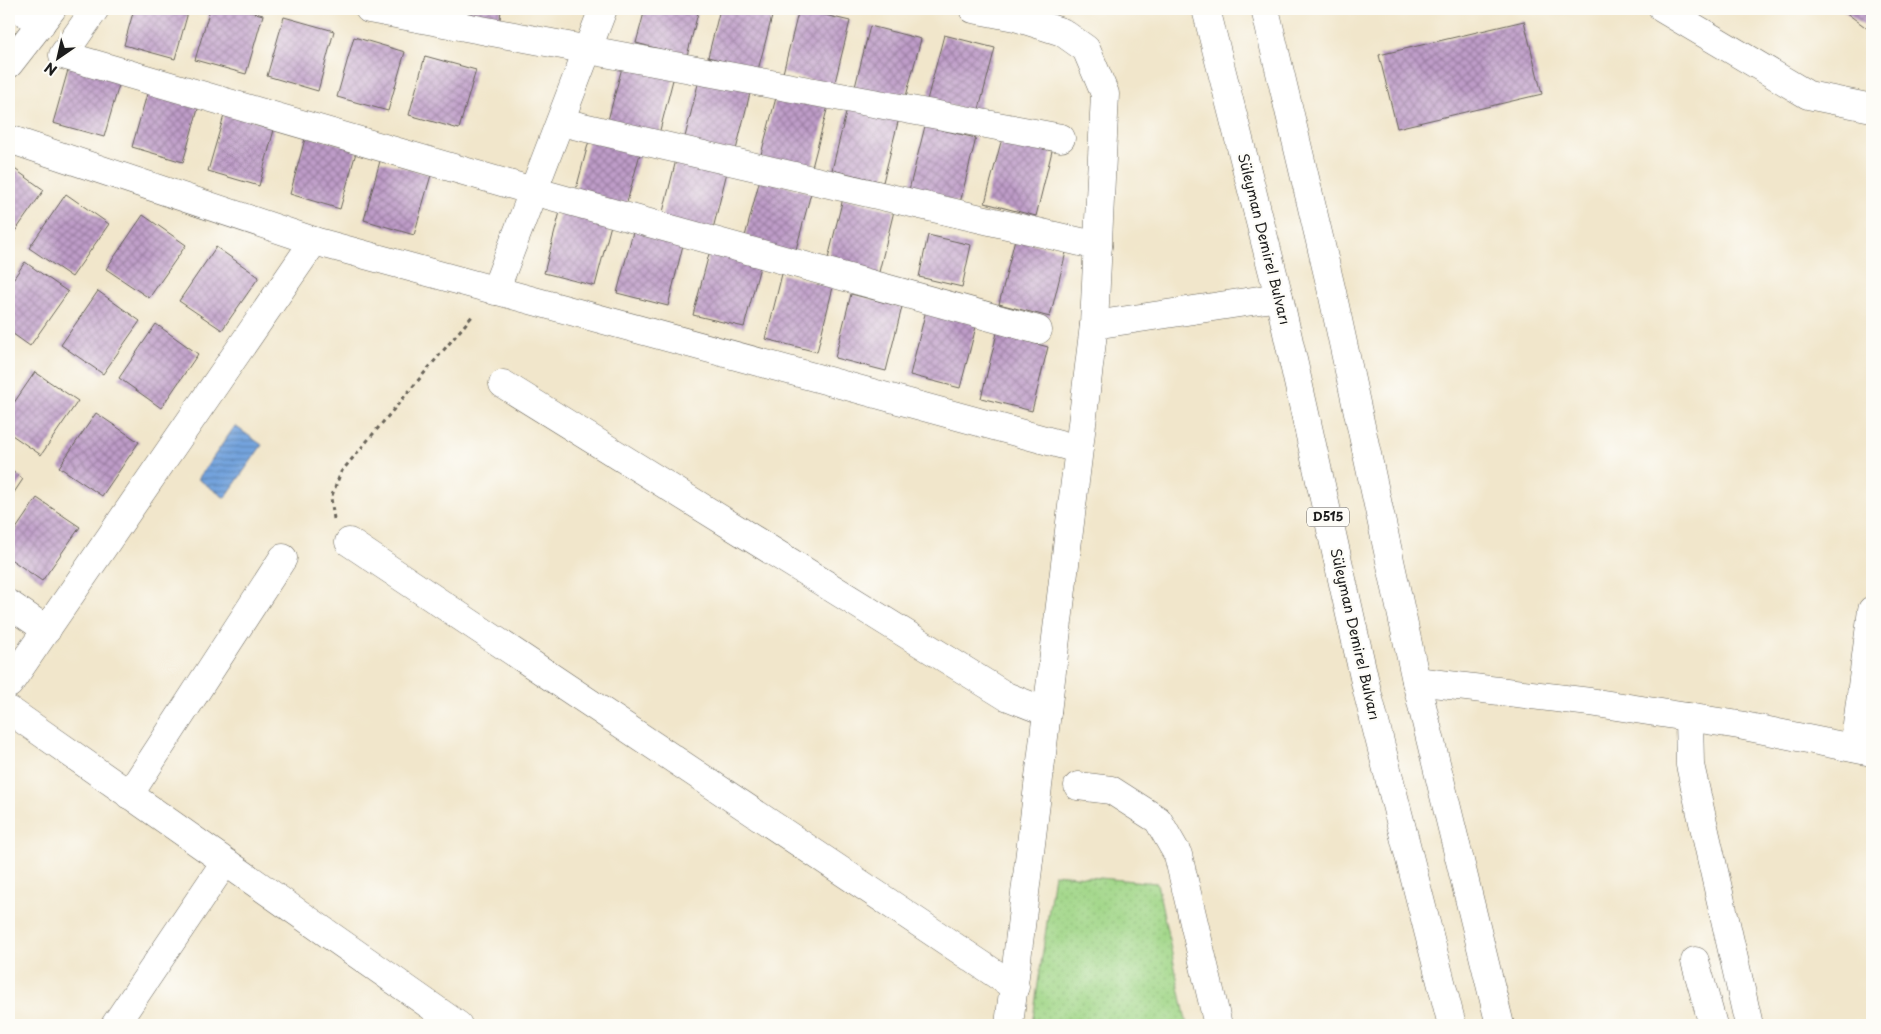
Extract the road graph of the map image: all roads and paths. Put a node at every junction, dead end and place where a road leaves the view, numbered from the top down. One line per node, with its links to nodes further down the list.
1 (95, 9): 15 (main road)
2 (369, 9): 9 (main road)
3 (603, 9): 9 (main road)
4 (973, 9): 17 (main road)
5 (1206, 9): 19 (main road, Süleyman Demirel Bulvarı / D515)
6 (1265, 9): 29 (main road)
7 (1663, 9): 11 (main road)
8 (37, 14): 10 (main road)
9 (588, 49): 12 (main road); 13 (main road)
10 (9, 64)
11 (1872, 108)
12 (561, 122): 15 (main road); 17 (main road)
13 (1061, 138)
14 (9, 139): 16 (main road)
15 (534, 191): 18 (main road); 21 (main road)
16 (314, 240): 18 (main road); 28 (main road)
17 (1098, 246): 20 (main road)
18 (495, 291): 23 (main road); 24 (path)
19 (1279, 296): 20 (main road); 44 (main road, Süleyman Demirel Bulvarı / D515)
20 (1094, 324): 23 (main road)
21 (1038, 330)
22 (503, 384): 32 (main road)
23 (1078, 449): 32 (main road)
24 (350, 542): 39 (main road)
25 (283, 558): 36 (main road)
26 (9, 604): 28 (main road)
27 (1872, 610): 34 (main road)
28 (47, 630): 30 (main road)
29 (1416, 681): 33 (main road); 45 (main road)
30 (9, 684)
31 (9, 710): 36 (main road)
32 (1047, 712): 39 (main road)
33 (1689, 718): 34 (main road); 47 (main road)
34 (1863, 750)
35 (1078, 786): 43 (main road)
36 (129, 795): 37 (main road)
37 (225, 862): 40 (main road); 41 (main road)
38 (1695, 961): 46 (main road)
39 (1015, 987): 42 (main road)
40 (115, 1025)
41 (458, 1025)
42 (1009, 1025)
43 (1218, 1025)
44 (1452, 1025)
45 (1500, 1025)
46 (1713, 1025)
47 (1749, 1025)

